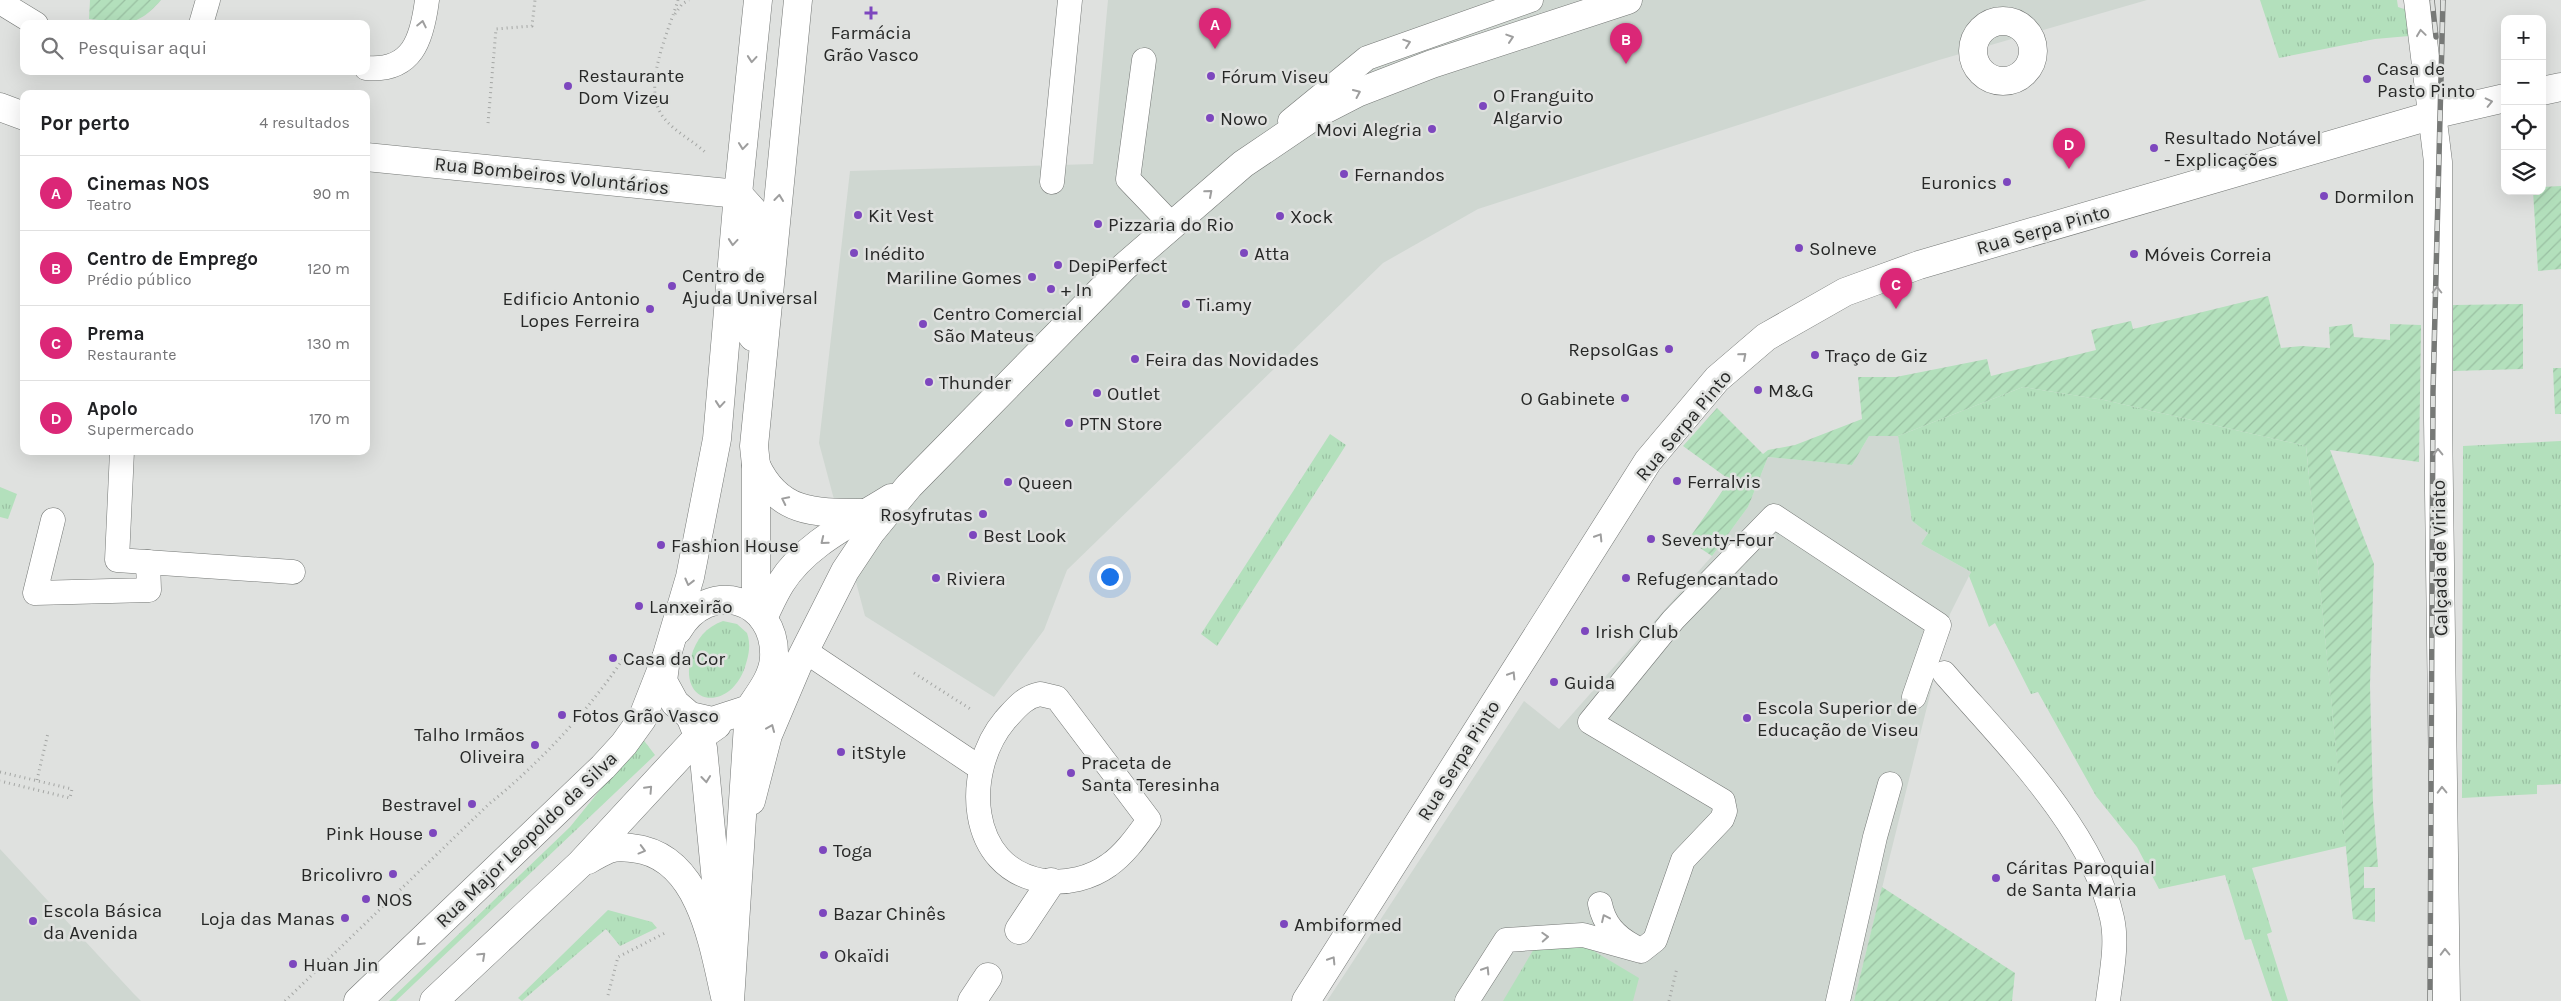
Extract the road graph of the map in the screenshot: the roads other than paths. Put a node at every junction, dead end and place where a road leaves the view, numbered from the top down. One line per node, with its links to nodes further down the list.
1 (208, 0): 11 (lane)
2 (426, 0): 13 (lane, one-way to 2)
3 (758, 0): 23 (street, one-way to 23)
4 (798, 0): 25 (street, one-way to 4)
5 (1070, 0): 22 (lane)
6 (1531, 0): 21 (lane, one-way to 6)
7 (1628, 0): 21 (street, one-way to 7)
8 (2418, 0): 19 (street, Calçada de Viriato, one-way to 8)
9 (0, 2): 10 (lane)
10 (29, 20)
11 (202, 20)
12 (1144, 60): 24 (lane)
13 (370, 68)
14 (2561, 87): 15 (street)
15 (2546, 90)
16 (2501, 99): 19 (street, Rua Serpa Pinto, one-way to 16)
17 (0, 108): 18 (street)
18 (20, 115)
19 (2432, 116): 54 (street, Rua Serpa Pinto, one-way to 19); 58 (street, Calçada de Viriato, one-way to 19)
20 (370, 157): 23 (street, Rua Bombeiros Voluntários)
21 (1243, 164): 24 (street, one-way to 21)
22 (1052, 182)
23 (738, 194): 25 (street); 34 (street, one-way to 34)
24 (1172, 225): 29 (street)
25 (763, 350): 27 (street)
26 (122, 455): 30 (lane)
27 (756, 465): 29 (street, one-way to 27); 33 (street)
28 (53, 520): 30 (lane)
29 (869, 522): 31 (street); 33 (street, one-way to 33)
30 (148, 562): 32 (lane)
31 (845, 571): 35 (street); 37 (street)
32 (293, 572)
33 (760, 614): 34 (street); 37 (street)
34 (669, 649): 40 (street); 50 (street, Rua Major Leopoldo da Silva, one-way to 50)
35 (805, 651): 41 (lane); 43 (street, one-way to 35)
36 (1944, 673): 57 (lane)
37 (769, 677): 39 (street)
38 (1914, 697): 48 (lane)
39 (740, 713): 40 (street); 43 (street)
40 (695, 725): 44 (street, one-way to 40); 52 (street, one-way to 52)
41 (980, 768): 45 (lane); 45 (lane)
42 (1890, 784): 56 (lane)
43 (739, 860): 52 (street)
44 (580, 864): 51 (street, one-way to 44); 52 (street, one-way to 52)
45 (1051, 882): 47 (street)
46 (1600, 904): 48 (lane, one-way to 46)
47 (1019, 930)
48 (1640, 951): 55 (lane, one-way to 48)
49 (988, 977): 53 (street)
50 (358, 1001)
51 (434, 1001)
52 (728, 1001)
53 (972, 1001)
54 (1306, 1001)
55 (1467, 1001)
56 (1838, 1001)
57 (2108, 1001)
58 (2446, 1001)

